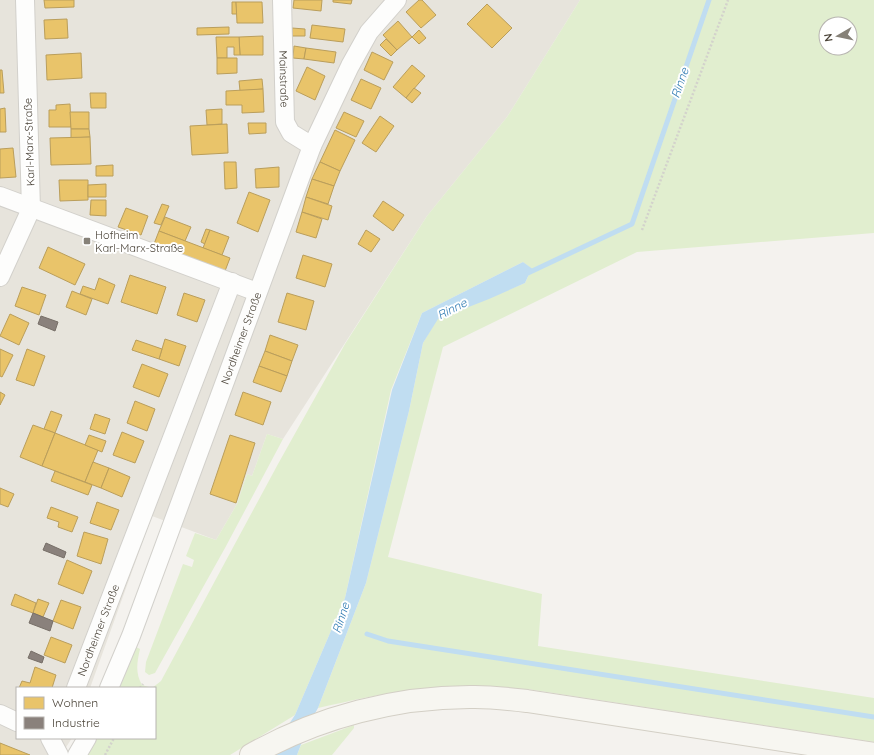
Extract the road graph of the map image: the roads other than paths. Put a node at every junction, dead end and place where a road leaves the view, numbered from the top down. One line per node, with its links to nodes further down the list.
1 (25, 0): 6 (street, Karl-Marx-Straße)
2 (282, 0): 4 (street, Mainstraße)
3 (397, 0): 4 (street, Nordheimer Straße)
4 (312, 146): 9 (street, Nordheimer Straße)
5 (0, 196): 6 (street)
6 (31, 209): 7 (street, Karl-Marx-Straße); 8 (street)
7 (0, 277)
8 (232, 282): 9 (street); 10 (street, Nordheimer Straße)
9 (257, 292): 11 (street, Nordheimer Straße)
10 (76, 687)
11 (109, 687)
12 (0, 714): 13 (street)
13 (16, 722)
14 (51, 739): 17 (street)
15 (86, 739): 18 (street)
16 (874, 754): 19 (main road)
17 (59, 755)
18 (77, 755)
19 (251, 755)

